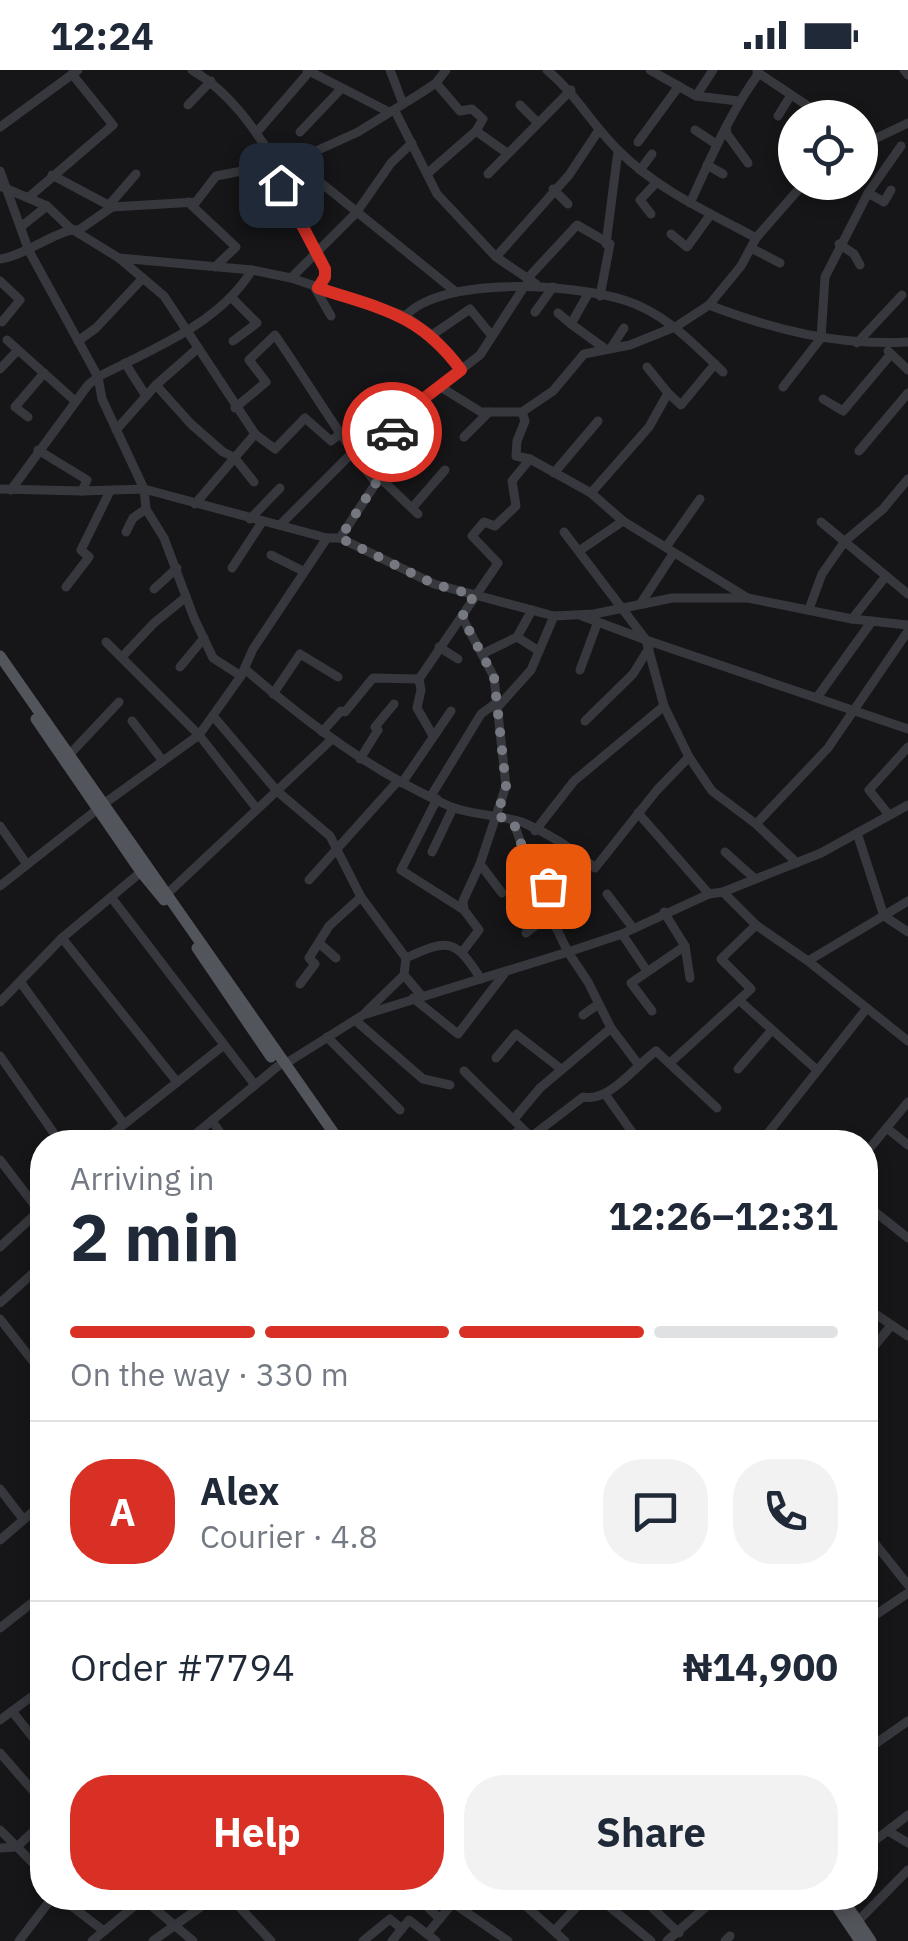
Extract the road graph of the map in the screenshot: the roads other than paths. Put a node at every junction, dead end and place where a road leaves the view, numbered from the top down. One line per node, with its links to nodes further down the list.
1 (192, 70): 10 (street)
2 (390, 70): 22 (street)
3 (446, 70): 11 (street)
4 (548, 70): 14 (street)
5 (650, 70): 12 (street)
6 (712, 70): 16 (street)
7 (308, 71): 13 (street); 30 (street)
8 (757, 71): 15 (street); 19 (street)
9 (75, 72): 26 (street); 51 (street)
10 (211, 81): 21 (street); 30 (street)
11 (436, 83): 22 (street); 29 (street)
12 (678, 86): 16 (street); 34 (street)
13 (340, 90): 22 (street); 31 (street)
14 (571, 90): 23 (street); 27 (street)
15 (791, 95): 17 (street); 18 (street)
16 (696, 96): 19 (street)
17 (788, 100)
18 (799, 100)
19 (738, 101): 25 (street)
20 (520, 104): 23 (street)
21 (188, 105)
22 (396, 109): 35 (street); 41 (street)
23 (536, 122): 39 (street)
24 (908, 123): 32 (street)
25 (726, 126): 36 (street); 42 (street)
26 (0, 127)
27 (599, 130): 38 (street); 56 (street)
28 (695, 130): 36 (street)
29 (476, 131): 39 (street); 47 (street)
30 (256, 132): 44 (street)
31 (300, 132)
32 (889, 132): 33 (street); 37 (street)
33 (878, 137)
34 (638, 142)
35 (412, 143): 47 (street); 68 (street)
36 (716, 144): 43 (street)
37 (904, 150): 52 (street)
38 (618, 151): 45 (street); 75 (street)
39 (507, 153): 49 (street)
40 (652, 154): 45 (street)
41 (294, 161): 44 (street); 68 (street)
42 (748, 162)
43 (707, 165): 50 (street); 64 (street)
44 (274, 166): 54 (street); 63 (street)
45 (640, 170): 53 (street)
46 (0, 172): 55 (street)
47 (428, 173): 79 (street)
48 (136, 174): 66 (street)
49 (488, 174)
50 (723, 174)
51 (52, 176): 59 (street); 66 (street)
52 (878, 181)
53 (656, 183): 64 (street); 69 (street)
54 (281, 185): 58 (street); 78 (street)
55 (2, 188): 59 (street); 71 (street)
56 (554, 189): 65 (street); 79 (street)
57 (891, 190): 60 (street)
58 (263, 196)
59 (29, 197): 67 (street)
60 (878, 199)
61 (790, 200): 74 (street)
62 (864, 200): 76 (street)
63 (188, 202): 66 (street); 84 (street)
64 (690, 203): 70 (street)
65 (568, 204)
66 (111, 205): 72 (street)
67 (47, 206): 71 (street); 72 (street)
68 (356, 213): 78 (street); 92 (street)
69 (652, 214)
70 (711, 214): 73 (street); 74 (street)
71 (22, 226): 77 (street)
72 (70, 228): 77 (street); 80 (street)
73 (671, 234)
74 (753, 243): 82 (street); 97 (street)
75 (606, 244): 88 (street); 94 (street)
76 (839, 244): 83 (street); 109 (street)
77 (29, 251): 81 (street); 111 (street)
78 (317, 254): 87 (street); 90 (street)
79 (496, 257): 88 (street)
80 (119, 258): 84 (street); 86 (street)
81 (0, 259)
82 (780, 263)
83 (860, 266)
84 (215, 267): 85 (street)
85 (252, 270): 87 (street); 96 (street)
86 (143, 278): 106 (street); 111 (street)
87 (291, 278): 90 (street)
88 (525, 283): 91 (street); 92 (street); 108 (street)
89 (1, 285): 102 (street)
90 (316, 287): 100 (street); 101 (street)
91 (553, 287): 93 (street); 98 (street)
92 (456, 292): 101 (street)
93 (588, 294): 94 (street); 103 (street)
94 (600, 296): 104 (street)
95 (902, 296): 114 (street)
96 (231, 298): 106 (street); 112 (street)
97 (709, 306): 104 (street); 109 (street)
98 (536, 312)
99 (558, 313): 103 (street)
100 (331, 316)
101 (405, 316): 107 (street)
102 (2, 322)
103 (571, 324): 117 (street)
104 (676, 326): 117 (street); 131 (street)
105 (624, 328): 117 (street)
106 (186, 332): 116 (street); 120 (street)
107 (432, 335): 108 (street); 124 (street)
108 (492, 336): 124 (street)
109 (821, 338): 114 (street); 129 (street)
110 (7, 340): 118 (street)
111 (78, 341): 126 (street)
112 (233, 341)
113 (908, 342): 115 (street)
114 (858, 343): 115 (street)
115 (882, 344): 119 (street)
116 (198, 348): 127 (street); 136 (street)
117 (608, 348): 139 (street)
118 (18, 350): 123 (street); 125 (street)
119 (891, 354): 121 (street); 134 (street)
120 (125, 363): 126 (street); 132 (street)
121 (907, 366)
122 (647, 368): 131 (street)
123 (0, 369)
124 (461, 370): 128 (street)
125 (44, 373): 135 (street); 140 (street)
126 (98, 377): 135 (street); 142 (street)
127 (156, 385): 132 (street); 149 (street)
128 (439, 386): 133 (street); 154 (street)
129 (783, 387)
130 (908, 393): 147 (street)
131 (668, 394): 161 (street)
132 (146, 396): 142 (street)
133 (458, 397): 137 (street); 138 (street)
134 (823, 399)
135 (75, 401): 146 (street)
136 (235, 408): 143 (street); 144 (street)
137 (451, 410)
138 (488, 412): 139 (street); 145 (street)
139 (522, 412): 150 (street)
140 (28, 417)
141 (598, 421): 152 (street)
142 (116, 430): 156 (street)
143 (256, 434): 144 (street); 149 (street)
144 (340, 434): 148 (street)
145 (464, 437)
146 (38, 450): 158 (street); 160 (street)
147 (858, 452)
148 (352, 453): 154 (street); 169 (street)
149 (234, 457): 155 (street); 163 (street)
150 (530, 459): 152 (street); 185 (street)
151 (445, 470): 154 (street)
152 (554, 473): 161 (street)
153 (908, 479): 174 (street)
154 (377, 480): 173 (street)
155 (254, 482)
156 (144, 488): 159 (street); 163 (street); 164 (street)
157 (280, 488): 165 (street)
158 (5, 489): 160 (street)
159 (110, 491): 160 (street); 182 (street)
160 (82, 492)
161 (592, 494): 166 (street)
162 (700, 499): 175 (street)
163 (195, 504): 165 (street)
164 (146, 509): 170 (street); 178 (street)
165 (250, 519): 167 (street)
166 (623, 521): 175 (street); 176 (street)
167 (262, 522): 169 (street); 179 (street)
168 (821, 522): 174 (street)
169 (280, 525): 172 (street)
170 (126, 532)
171 (564, 532): 176 (street)
172 (327, 538): 173 (street); 180 (street)
173 (340, 538): 185 (street)
174 (845, 541): 181 (street); 190 (street)
175 (670, 550): 187 (street); 188 (street)
176 (579, 551): 189 (street)
177 (270, 555): 180 (street)
178 (177, 568): 183 (street); 186 (street)
179 (232, 568)
180 (303, 571): 212 (street)
181 (886, 576): 184 (street); 195 (street)
182 (66, 587)
183 (154, 588)
184 (907, 592)
185 (474, 595): 191 (street); 194 (street)
186 (186, 597): 200 (street); 207 (street)
187 (748, 598): 188 (street); 190 (street)
188 (642, 603): 189 (street)
189 (623, 608): 192 (street); 202 (street)
190 (809, 609): 195 (street)
191 (532, 610): 193 (street); 199 (street)
192 (578, 614): 193 (street); 197 (street)
193 (554, 616): 204 (street)
194 (462, 617): 203 (street); 205 (street)
195 (852, 619): 196 (street)
196 (872, 621): 198 (street); 216 (street)
197 (597, 624): 202 (street); 211 (street)
198 (908, 628): 221 (street)
199 (517, 637): 204 (street); 205 (street)
200 (204, 638): 209 (street); 212 (street)
201 (106, 642): 207 (street)
202 (648, 644): 216 (street); 220 (street); 225 (street)
203 (440, 646): 208 (street); 214 (street)
204 (539, 652): 219 (street)
205 (482, 654): 219 (street)
206 (0, 656): 232 (main road)
207 (122, 657): 229 (street)
208 (458, 659)
209 (180, 667)
210 (0, 668): 240 (main road)
211 (580, 670)
212 (243, 673): 215 (street); 223 (street)
213 (338, 677): 215 (street)
214 (419, 679): 227 (street); 228 (street)
215 (273, 694): 227 (street)
216 (818, 696): 221 (street)
217 (119, 702): 232 (street)
218 (394, 704): 234 (street)
219 (497, 705): 238 (street); 245 (street)
220 (664, 706): 233 (street); 250 (street)
221 (855, 708): 226 (street); 247 (street)
222 (451, 711): 228 (street)
223 (214, 717): 229 (street); 237 (street)
224 (132, 721): 235 (street)
225 (586, 721)
226 (908, 728)
227 (322, 732): 230 (street)
228 (432, 734): 236 (street)
229 (199, 735): 235 (street); 242 (street)
230 (331, 740): 234 (street); 237 (street)
231 (908, 747): 244 (street)
232 (70, 754): 240 (main road)
233 (688, 757): 243 (street); 247 (street)
234 (360, 759): 236 (street)
235 (163, 761): 240 (street)
236 (399, 782): 238 (street); 253 (street)
237 (278, 791): 242 (street); 253 (street)
238 (434, 798): 241 (street); 249 (street)
239 (908, 804): 244 (street)
240 (102, 806): 257 (street); 260 (main road); 267 (main road)
241 (452, 808): 245 (street); 252 (street)
242 (257, 809): 267 (street)
243 (638, 813): 256 (street); 269 (street)
244 (889, 815): 251 (street)
245 (497, 816): 246 (street); 258 (street)
246 (513, 821): 250 (street); 264 (street)
247 (756, 824): 259 (street)
248 (0, 826): 257 (street)
249 (422, 827): 252 (street); 273 (street)
250 (535, 831): 256 (street)
251 (857, 832): 259 (street); 276 (street)
252 (440, 838): 254 (street)
253 (337, 851): 262 (street); 271 (street)
254 (432, 852)
255 (726, 852): 261 (street)
256 (576, 853): 264 (street)
257 (26, 864): 263 (street)
258 (480, 864): 265 (street); 273 (street)
259 (797, 864): 261 (street)
260 (141, 872): 270 (street); 314 (main road)
261 (754, 878): 266 (street)
262 (309, 880)
263 (0, 886)
264 (538, 891): 275 (street)
265 (502, 892)
266 (723, 892): 269 (street); 277 (street)
267 (168, 893): 314 (main road)
268 (607, 894): 278 (street)
269 (709, 894): 274 (street)
270 (111, 897): 282 (street); 309 (street)
271 (361, 897): 283 (street); 288 (street)
272 (908, 900): 276 (street)
273 (464, 910): 285 (street)
274 (664, 912): 278 (street); 284 (street)
275 (549, 916): 280 (street); 286 (street)
276 (884, 916): 279 (street); 289 (street)
277 (756, 925): 289 (street); 298 (street)
278 (633, 928): 281 (street)
279 (908, 932)
280 (526, 933)
281 (622, 934): 286 (street); 290 (street)
282 (62, 938): 295 (street); 319 (street)
283 (320, 944): 287 (street); 296 (street)
284 (685, 946): 290 (street); 293 (street)
285 (463, 951): 288 (street); 294 (street)
286 (568, 952): 291 (street); 300 (street)
287 (336, 958)
288 (406, 958): 292 (street)
289 (808, 961): 301 (street)
290 (647, 971): 302 (street)
291 (504, 974): 294 (street); 297 (street)
292 (404, 976): 297 (street); 304 (street)
293 (690, 978)
294 (482, 979): 297 (street)
295 (21, 982): 299 (street); 328 (street)
296 (300, 984)
297 (417, 996): 304 (street)
298 (740, 1001): 306 (street); 312 (street)
299 (0, 1002)
300 (596, 1005): 303 (street); 305 (street)
301 (867, 1008): 308 (street); 317 (street)
302 (652, 1012)
303 (582, 1015)
304 (359, 1017): 307 (street); 321 (street)
305 (610, 1028): 313 (street); 315 (street)
306 (772, 1031): 316 (street); 317 (street)
307 (327, 1037): 314 (street); 325 (street)
308 (908, 1041)
309 (224, 1044): 319 (street); 320 (street)
310 (0, 1056): 330 (street)
311 (496, 1058): 315 (street)
312 (670, 1063): 313 (street); 324 (street)
313 (638, 1064): 322 (street)
314 (282, 1065): 320 (street); 334 (main road); 335 (main road)
315 (561, 1069): 326 (street)
316 (738, 1069)
317 (818, 1070): 339 (street)
318 (464, 1071): 326 (street)
319 (177, 1082): 328 (street)
320 (255, 1085): 327 (street)
321 (450, 1085)
322 (605, 1094): 337 (street); 338 (street)
323 (908, 1102): 329 (street)
324 (717, 1108)
325 (400, 1110)
326 (514, 1119): 336 (street)
327 (212, 1120): 332 (street); 333 (street)
328 (124, 1124): 331 (street)
329 (888, 1129): 340 (street); 341 (street)
330 (52, 1130)
331 (117, 1130)
332 (200, 1130)
333 (219, 1130)
334 (323, 1130)
335 (331, 1130)
336 (520, 1130)
337 (544, 1130)
338 (630, 1130)
339 (770, 1130)
340 (878, 1140)
341 (908, 1145)
342 (0, 1160): 343 (street)
343 (4, 1173): 344 (street)
344 (30, 1198)
345 (878, 1214): 347 (street)
346 (30, 1219): 348 (street)
347 (908, 1238)
348 (0, 1247)
349 (30, 1277): 350 (street)
350 (0, 1303)
351 (878, 1317): 353 (street)
352 (0, 1318): 356 (street)
353 (890, 1327): 354 (street); 355 (street)
354 (908, 1336)
355 (878, 1341)
356 (30, 1357)
357 (0, 1489): 359 (street)
358 (30, 1514): 359 (street)
359 (24, 1519): 360 (street)
360 (0, 1540)
361 (878, 1547): 362 (street)
362 (908, 1585)
363 (908, 1593): 365 (street)
364 (30, 1604): 366 (street)
365 (878, 1613)
366 (2, 1622)
367 (30, 1698): 368 (street)
368 (12, 1711): 369 (street); 371 (street)
369 (0, 1720)
370 (908, 1722): 372 (street)
371 (30, 1734)
372 (878, 1742)
373 (0, 1753): 374 (street)
374 (30, 1787)
375 (908, 1815): 377 (street)
376 (0, 1830): 382 (street)
377 (888, 1831): 379 (street); 380 (street)
378 (30, 1835): 382 (street)
379 (878, 1838)
380 (908, 1844)
381 (0, 1848): 382 (street)
382 (16, 1848): 383 (street)
383 (30, 1861)
384 (906, 1877): 385 (street)
385 (878, 1903)
386 (43, 1910): 411 (street)
387 (77, 1910): 407 (street)
388 (124, 1910): 407 (street)
389 (158, 1910): 405 (street)
390 (195, 1910): 405 (street)
391 (243, 1910): 415 (street)
392 (431, 1910): 403 (street)
393 (447, 1910): 403 (street)
394 (468, 1910): 418 (street)
395 (537, 1910): 408 (street)
396 (574, 1910): 408 (street)
397 (613, 1910): 420 (street)
398 (655, 1910): 409 (street)
399 (705, 1910): 409 (street)
400 (840, 1910): 422 (main road)
401 (850, 1910): 404 (main road)
402 (871, 1910): 404 (street)
403 (440, 1919): 410 (street)
404 (858, 1922): 423 (main road)
405 (175, 1923): 413 (street); 414 (street)
406 (402, 1930): 410 (street); 416 (street); 417 (street)
407 (104, 1931): 412 (street)
408 (554, 1931): 419 (street)
409 (679, 1933): 421 (street)
410 (432, 1937)
411 (20, 1941)
412 (92, 1941)
413 (153, 1941)
414 (193, 1941)
415 (271, 1941)
416 (362, 1941)
417 (392, 1941)
418 (508, 1941)
419 (566, 1941)
420 (651, 1941)
421 (667, 1941)
422 (860, 1941)
423 (871, 1941)

